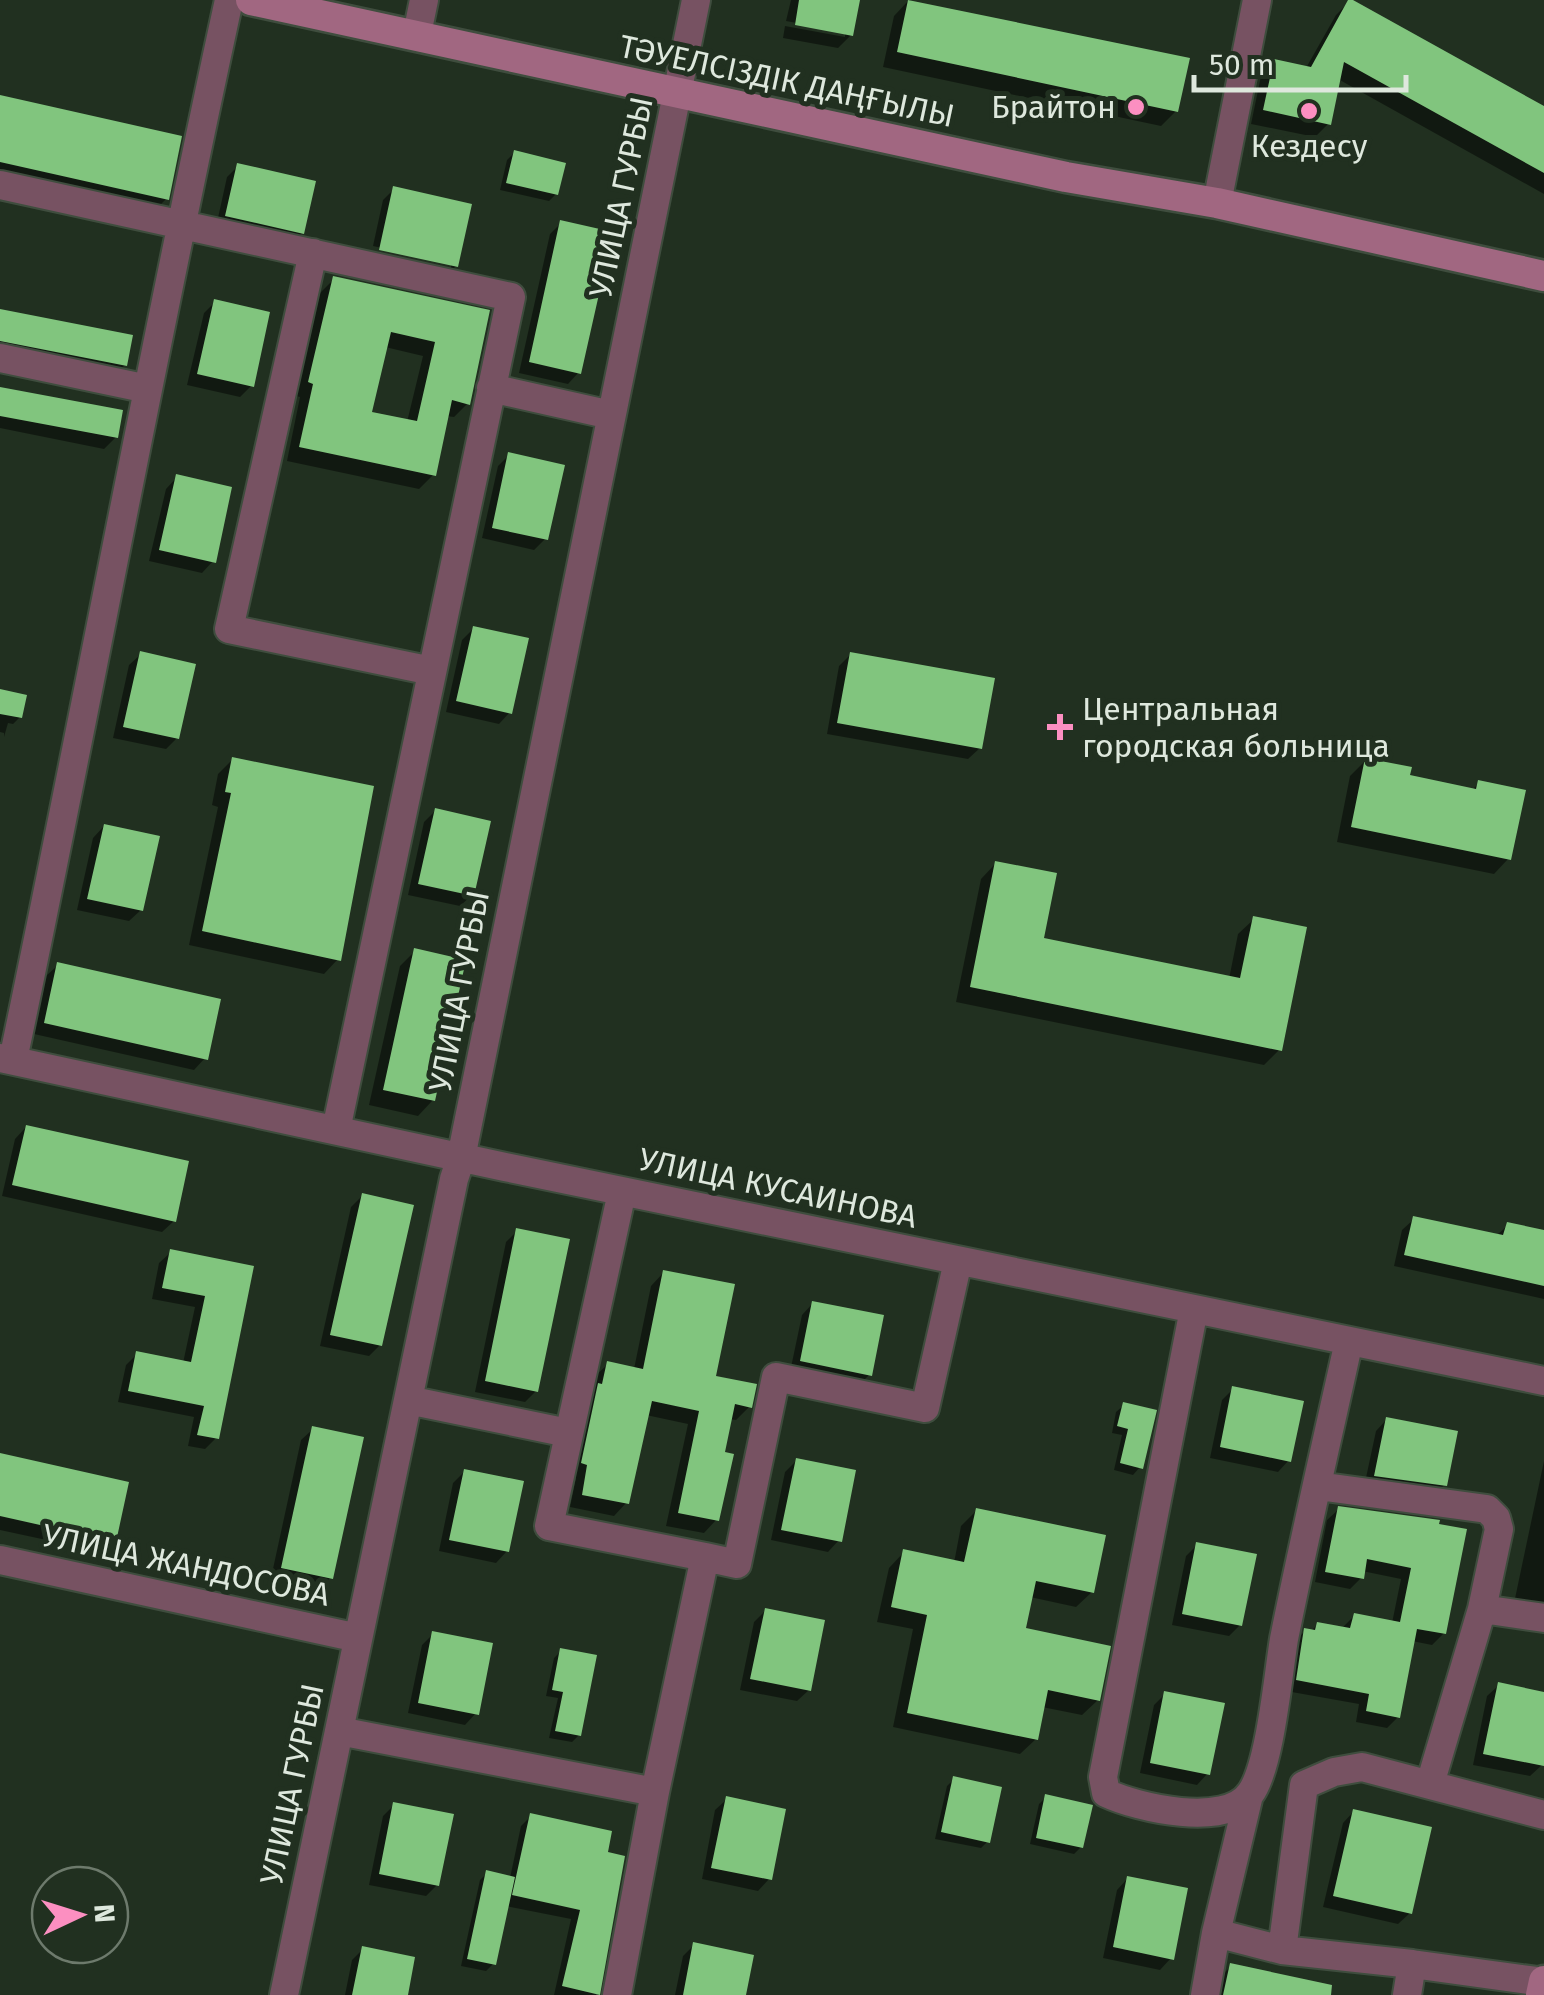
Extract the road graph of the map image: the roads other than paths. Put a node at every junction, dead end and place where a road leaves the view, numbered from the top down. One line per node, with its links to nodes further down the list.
1 (229, 0): 10 (street)
2 (251, 0): 6 (street, ТӘУЕЛСІЗДІК ДАҢҒЫЛЫ)
3 (424, 0): 6 (street)
4 (696, 0): 7 (street, УЛИЦА ГУРБЫ)
5 (1257, 0): 9 (street)
6 (418, 34): 7 (street, ТӘУЕЛСІЗДІК ДАҢҒЫЛЫ)
7 (679, 94): 9 (street, ТӘУЕЛСІЗДІК ДАҢҒЫЛЫ); 16 (street, УЛИЦА ГУРБЫ)
8 (0, 185): 10 (street)
9 (1218, 202): 12 (street, ТӘУЕЛСІЗДІК ДАҢҒЫЛЫ)
10 (180, 224): 11 (street); 14 (street)
11 (313, 253): 15 (street); 17 (street)
12 (1544, 276)
13 (0, 358): 14 (street)
14 (148, 388): 18 (street)
15 (492, 388): 16 (street); 17 (street)
16 (611, 416): 20 (street, УЛИЦА ГУРБЫ)
17 (432, 671): 19 (street)
18 (6, 1059): 19 (street, УЛИЦА КУСАИНОВА)
19 (336, 1130): 20 (street, УЛИЦА КУСАИНОВА)
20 (461, 1158): 21 (street, УЛИЦА КУСАИНОВА); 26 (street, УЛИЦА ГУРБЫ)
21 (622, 1192): 22 (street, УЛИЦА КУСАИНОВА); 27 (street)
22 (958, 1261): 23 (street, УЛИЦА КУСАИНОВА); 29 (street)
23 (1194, 1309): 24 (street, УЛИЦА КУСАИНОВА); 37 (street)
24 (1349, 1341): 25 (street, УЛИЦА КУСАИНОВА); 28 (street)
25 (1544, 1382)
26 (408, 1400): 27 (street); 33 (street, УЛИЦА ГУРБЫ)
27 (568, 1433): 29 (street)
28 (1318, 1486): 31 (street); 37 (street)
29 (705, 1557): 36 (street)
30 (0, 1560): 33 (street, УЛИЦА ЖАНДОСОВА)
31 (1482, 1609): 32 (street); 35 (street)
32 (1544, 1618)
33 (358, 1638): 34 (street, УЛИЦА ГУРБЫ)
34 (339, 1731): 36 (street); 43 (street, УЛИЦА ГУРБЫ)
35 (1430, 1784): 38 (street); 40 (street)
36 (656, 1792): 44 (street)
37 (1249, 1795): 39 (street)
38 (1544, 1815)
39 (1216, 1934): 40 (street); 45 (street)
40 (1282, 1950): 41 (street)
41 (1412, 1964): 42 (street); 46 (street)
42 (1544, 1981): 47 (street)
43 (284, 1995)
44 (618, 1995)
45 (1205, 1995)
46 (1407, 1995)
47 (1541, 1995)

